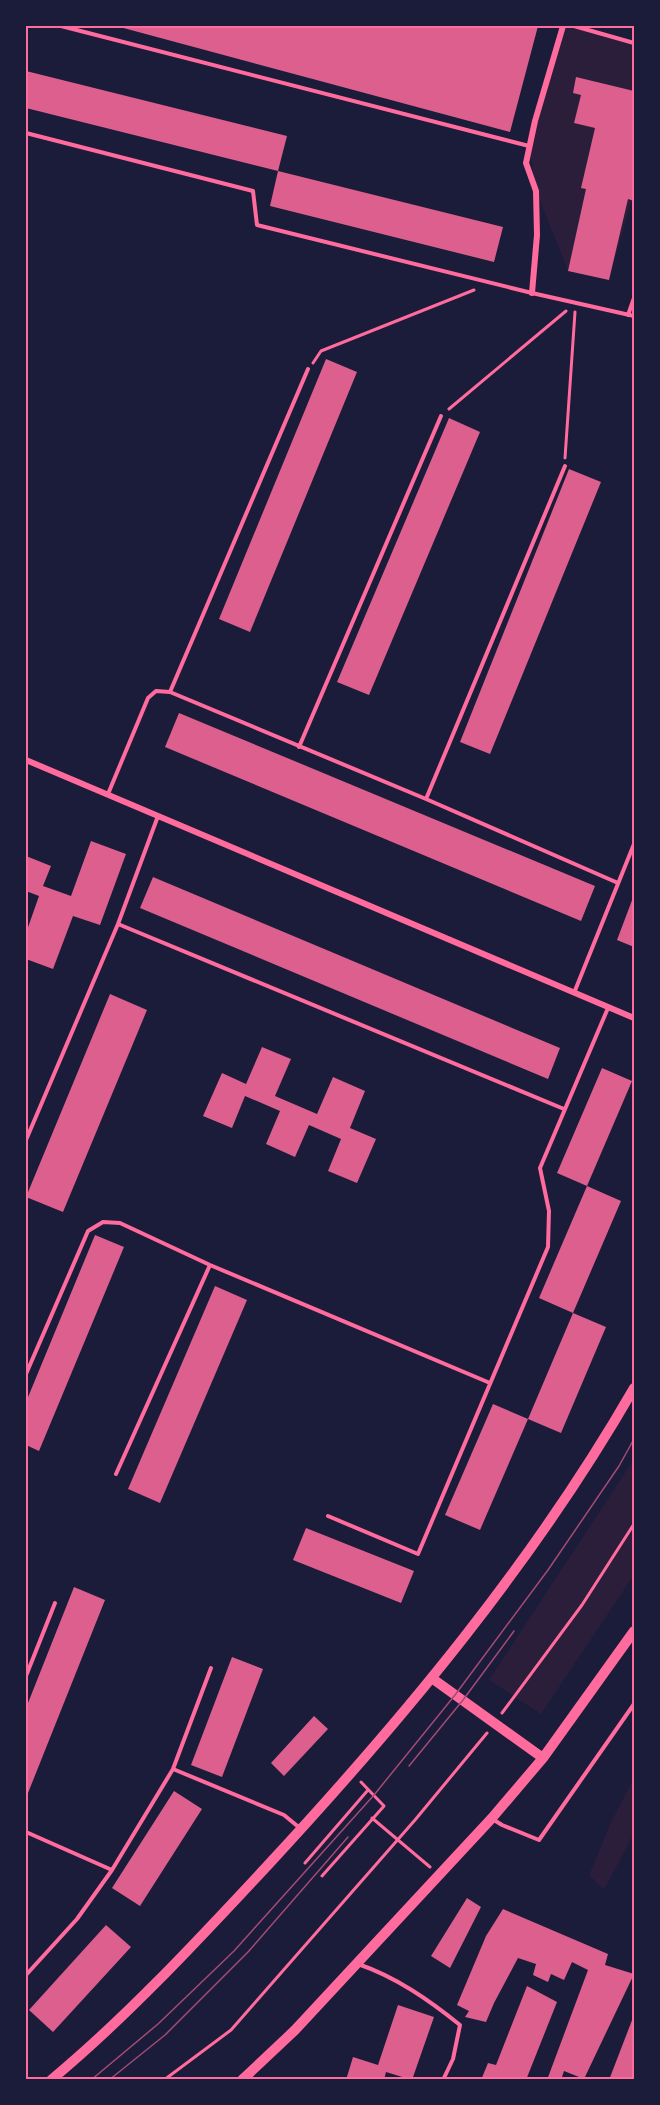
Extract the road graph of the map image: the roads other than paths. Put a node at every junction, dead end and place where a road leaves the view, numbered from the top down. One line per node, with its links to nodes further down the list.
1 (61, 26): 6 (lane)
2 (563, 26): 6 (street)
3 (574, 26): 4 (lane)
4 (634, 43)
5 (26, 133): 7 (lane)
6 (529, 146): 7 (street)
7 (532, 293): 9 (lane)
8 (634, 298): 9 (lane)
9 (628, 315): 10 (lane)
10 (634, 316)
11 (308, 369): 14 (lane)
12 (441, 416): 15 (lane)
13 (565, 466): 18 (lane)
14 (170, 692): 15 (lane); 17 (lane)
15 (299, 747): 18 (lane)
16 (26, 760): 17 (street)
17 (108, 794): 19 (street)
18 (426, 800): 21 (lane)
19 (158, 815): 22 (lane); 23 (street)
20 (634, 844): 21 (lane)
21 (618, 884): 23 (lane)
22 (118, 924): 26 (lane); 27 (lane)
23 (574, 993): 24 (street)
24 (608, 1008): 25 (street); 26 (lane)
25 (634, 1018)
26 (564, 1109): 30 (lane)
27 (26, 1140)
28 (210, 1265): 29 (lane); 30 (lane); 32 (lane)
29 (26, 1374)
30 (490, 1383): 33 (lane)
31 (634, 1388): 38 (main road)
32 (116, 1474)
33 (328, 1516)
34 (55, 1603): 37 (lane)
35 (634, 1634): 40 (main road)
36 (211, 1668): 41 (lane)
37 (26, 1676)
38 (433, 1679): 40 (main road); 43 (main road)
39 (634, 1704): 42 (lane)
40 (543, 1758): 42 (main road)
41 (173, 1769): 43 (lane); 45 (lane)
42 (492, 1818): 46 (main road)
43 (301, 1829): 48 (main road)
44 (26, 1832): 45 (lane)
45 (112, 1870): 47 (lane)
46 (357, 1964): 49 (main road); 50 (lane)
47 (26, 1975)
48 (51, 2079)
49 (242, 2079)
50 (443, 2079)

